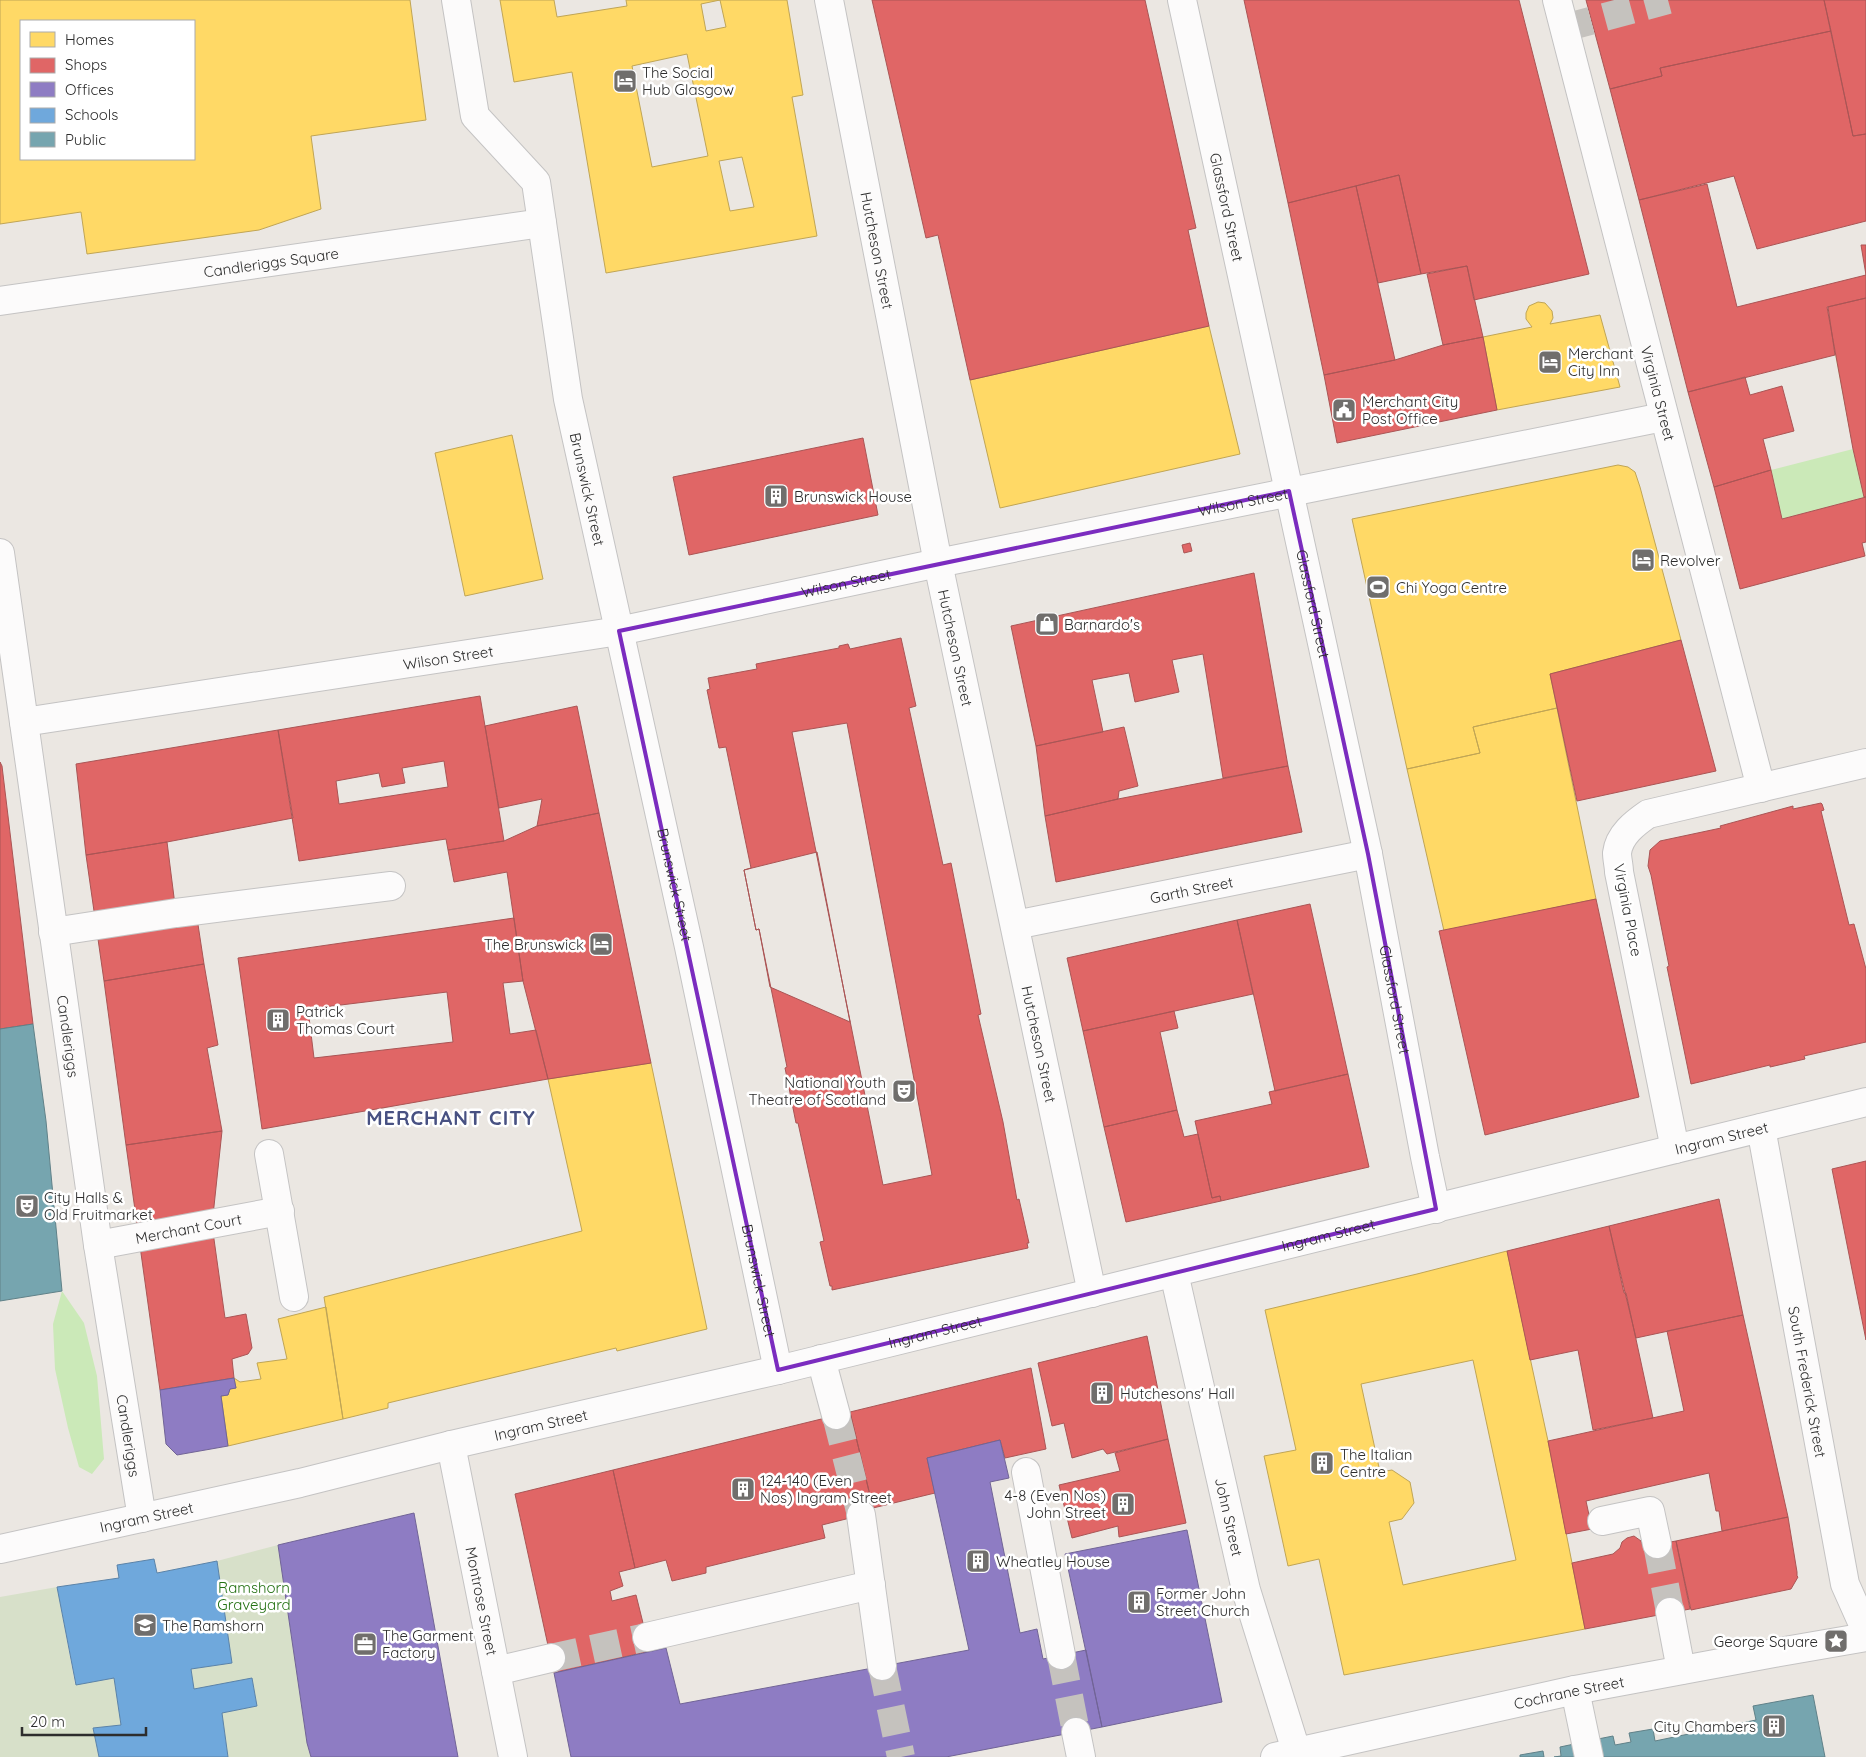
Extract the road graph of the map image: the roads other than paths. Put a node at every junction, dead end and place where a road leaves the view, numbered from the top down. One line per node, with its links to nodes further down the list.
1 (456, 0): 5 (street, Brunswick Street)
2 (829, 0): 10 (street, Hutcheson Street)
3 (1182, 0): 8 (street, Glassford Street)
4 (1557, 0): 7 (street, Virginia Street)
5 (542, 223): 6 (street, Candleriggs Square); 11 (street, Brunswick Street)
6 (0, 301)
7 (1663, 418): 8 (street, Wilson Street); 15 (street, Virginia Street)
8 (1289, 491): 10 (street, Wilson Street); 16 (street, Glassford Street)
9 (0, 553): 12 (street, Candleriggs)
10 (938, 563): 11 (street, Wilson Street); 18 (street, Hutcheson Street)
11 (619, 632): 13 (street, Wilson Street); 31 (street, Brunswick Street)
12 (7, 647): 13 (street, Candleriggs)
13 (24, 722): 19 (street, Candleriggs)
14 (1866, 763): 15 (street, Virginia Place)
15 (1761, 788): 22 (street, Virginia Place)
16 (1368, 854): 18 (street, Garth Street); 24 (street, Glassford Street)
17 (391, 886): 19 (street)
18 (1015, 925): 28 (street, Hutcheson Street)
19 (54, 932): 26 (street, Candleriggs)
20 (1866, 1102): 21 (street, Ingram Street)
21 (1761, 1128): 22 (street, Ingram Street); 42 (street, South Frederick Street)
22 (1675, 1149): 24 (street, Ingram Street)
23 (268, 1154): 25 (street)
24 (1436, 1209): 27 (street, Ingram Street)
25 (280, 1211): 26 (street, Merchant Court); 29 (street)
26 (98, 1245): 36 (street, Candleriggs)
27 (1174, 1273): 28 (street, Ingram Street); 51 (street, John Street)
28 (1092, 1293): 30 (street, Ingram Street)
29 (294, 1298)
30 (821, 1359): 31 (street, Ingram Street); 32 (street)
31 (778, 1370): 33 (street, Ingram Street)
32 (836, 1416)
33 (451, 1445): 36 (street, Ingram Street); 49 (street, Montrose Street)
34 (1026, 1472): 45 (street)
35 (861, 1515): 40 (street)
36 (142, 1518): 39 (street, Ingram Street)
37 (1602, 1521): 38 (street)
38 (1657, 1544)
39 (0, 1548)
40 (871, 1585): 43 (street); 47 (street)
41 (1670, 1612): 48 (street)
42 (1866, 1631)
43 (647, 1637)
44 (1866, 1638): 48 (street, Cochrane Street)
45 (1061, 1655)
46 (551, 1658): 49 (street)
47 (882, 1666)
48 (1681, 1670): 50 (street, Cochrane Street)
49 (496, 1672): 52 (street, Montrose Street)
50 (1574, 1690): 51 (street, Cochrane Street); 53 (street)
51 (1290, 1756)
52 (513, 1757)
53 (1589, 1757)

